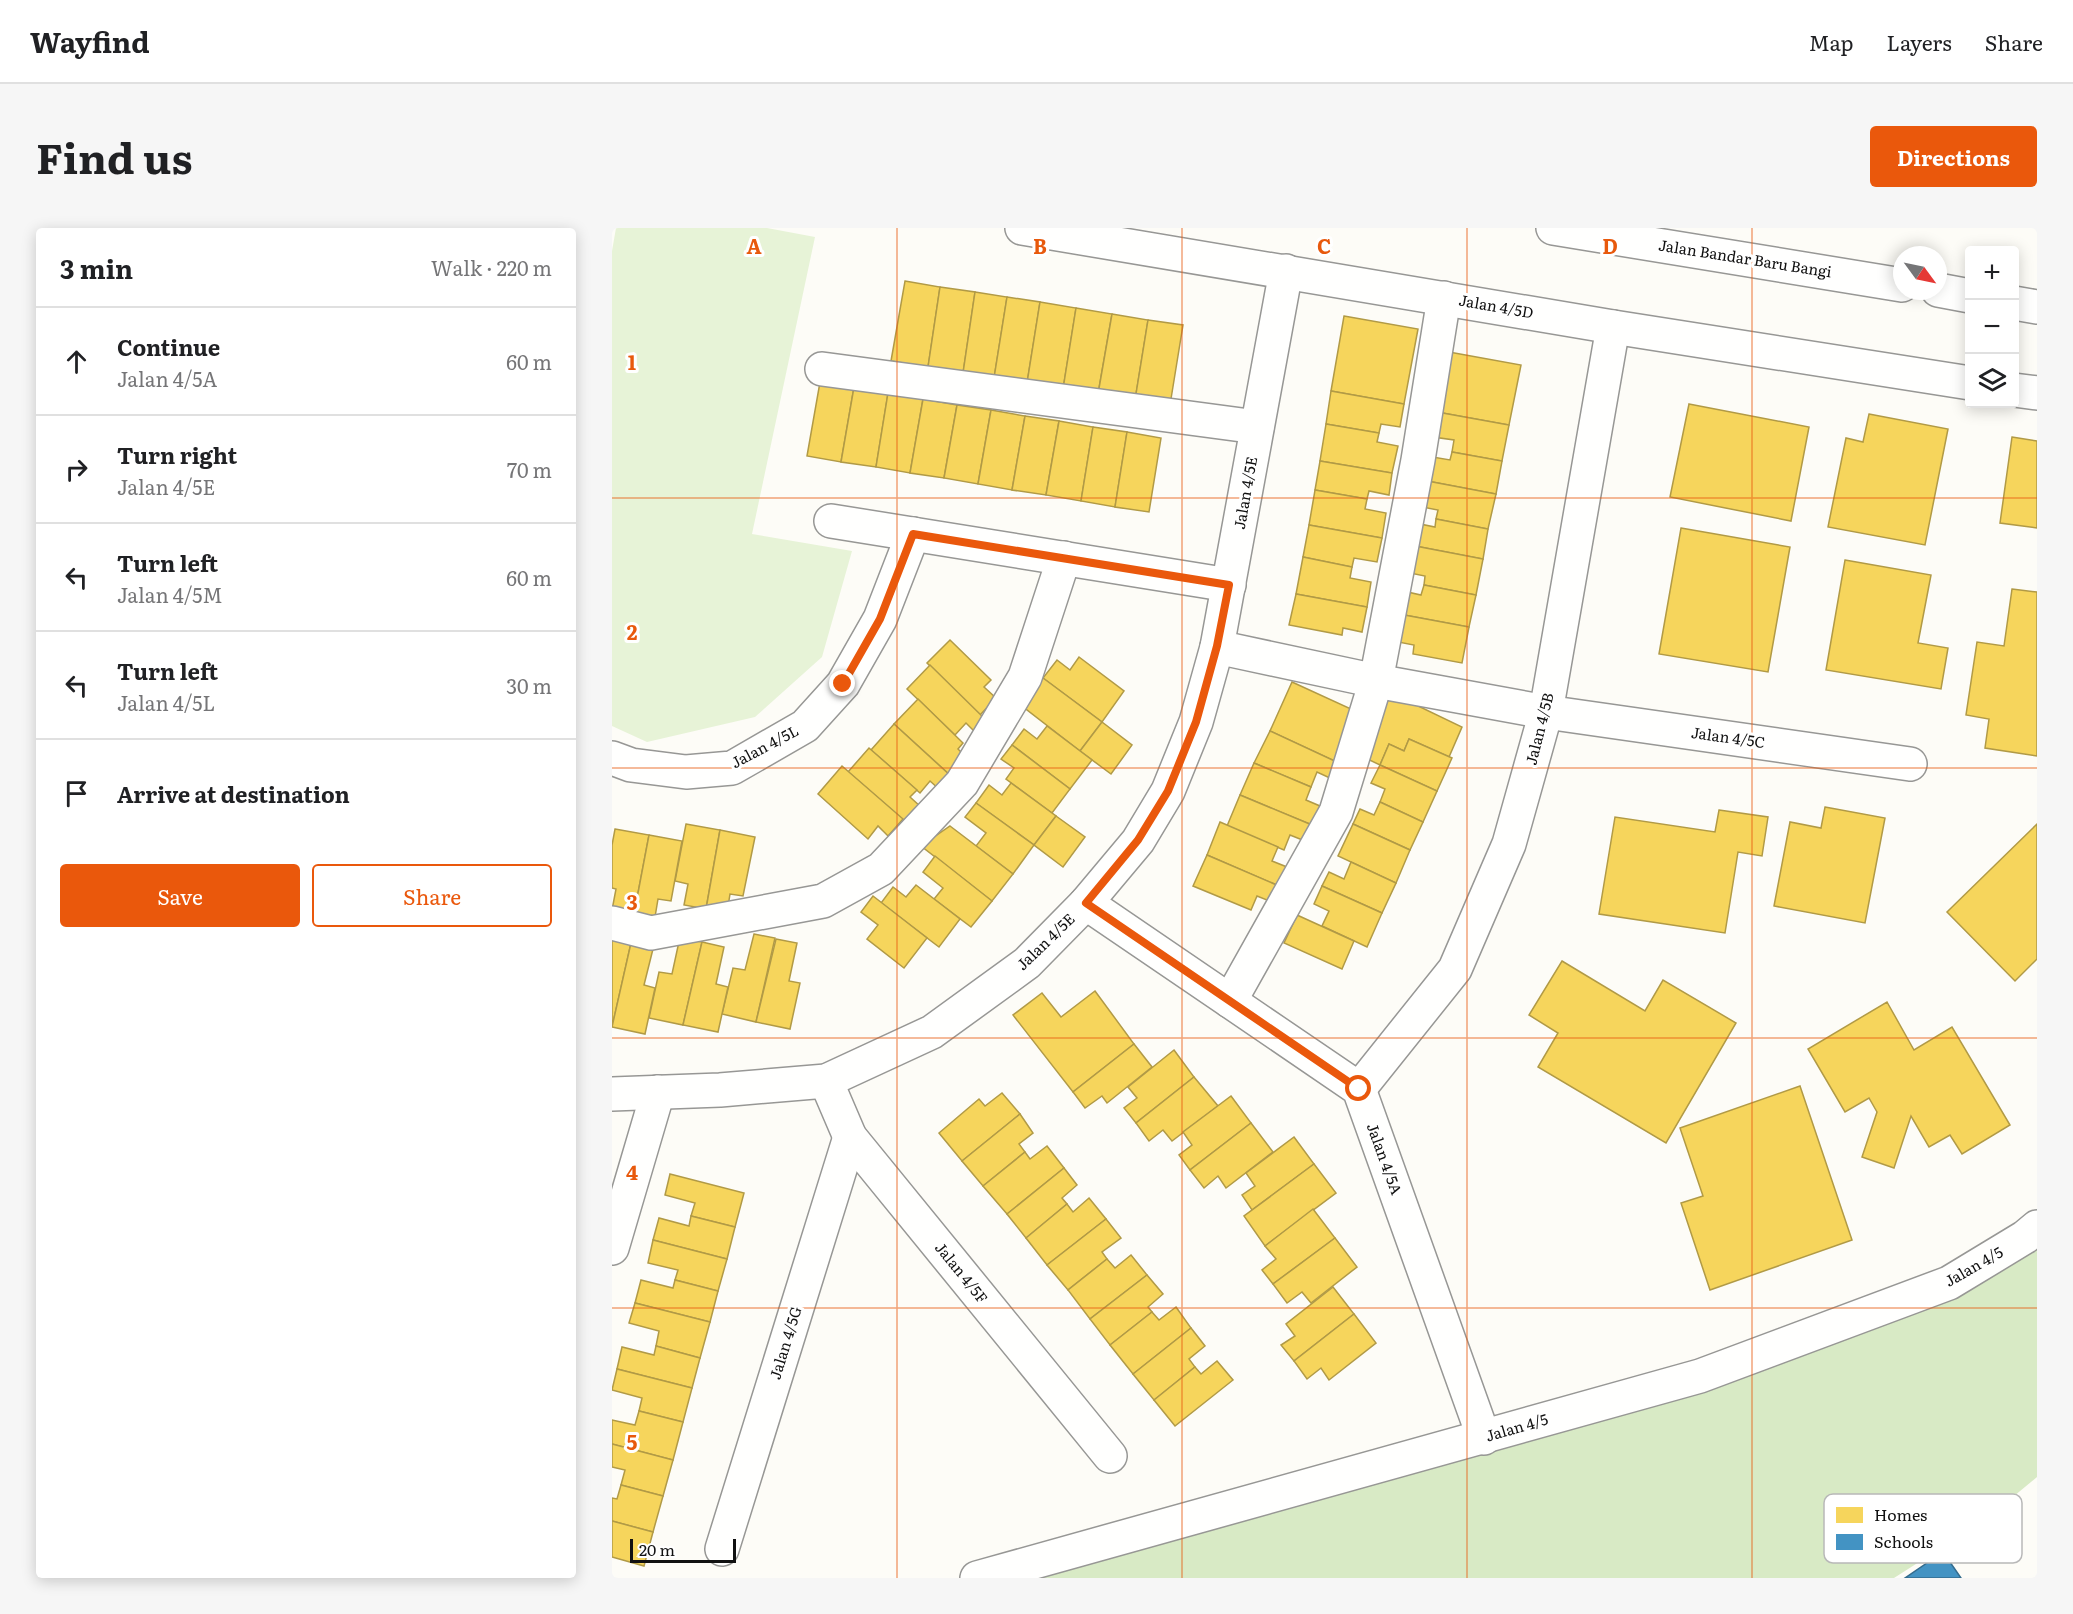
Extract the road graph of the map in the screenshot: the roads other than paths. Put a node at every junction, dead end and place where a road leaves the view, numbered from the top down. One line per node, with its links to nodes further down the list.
1 (1022, 228): 3 (street, Jalan 4/5D)
2 (1553, 228): 4 (street, Jalan Bandar Baru Bangi)
3 (1286, 271): 7 (street, Jalan 4/5D); 15 (street, Jalan 4/5E)
4 (1893, 284)
5 (1947, 292): 6 (street)
6 (1965, 295)
7 (1444, 298): 10 (street, Jalan 4/5D); 21 (street)
8 (2019, 304): 9 (street)
9 (2037, 307)
10 (1613, 327): 12 (street, Jalan 4/5D); 22 (street, Jalan 4/5B)
11 (822, 369): 15 (street)
12 (1965, 382)
13 (2019, 391): 14 (street)
14 (2037, 393)
15 (1257, 428): 19 (street, Jalan 4/5E)
16 (831, 521): 17 (street)
17 (913, 534): 18 (street); 23 (street, Jalan 4/5L)
18 (1064, 558): 19 (street); 26 (street)
19 (1229, 585): 20 (street, Jalan 4/5E)
20 (1217, 646): 21 (street, Jalan 4/5C); 25 (street, Jalan 4/5E)
21 (1376, 681): 22 (street, Jalan 4/5C); 27 (street)
22 (1546, 712): 24 (street, Jalan 4/5C); 29 (street, Jalan 4/5B)
23 (612, 758)
24 (1910, 764)
25 (1086, 903): 27 (street); 28 (street, Jalan 4/5E)
26 (612, 923)
27 (1230, 1001): 29 (street)
28 (826, 1081): 30 (street, Jalan 4/5E); 32 (street, Jalan 4/5F)
29 (1359, 1089): 35 (street, Jalan 4/5A)
30 (658, 1092): 31 (street, Jalan 4/5E); 34 (street)
31 (612, 1094)
32 (850, 1137): 36 (street, Jalan 4/5F); 37 (street, Jalan 4/5G)
33 (2037, 1227): 35 (street, Jalan 4/5)
34 (612, 1248)
35 (1484, 1438): 38 (street, Jalan 4/5)
36 (1110, 1456)
37 (722, 1549)
38 (977, 1578)

